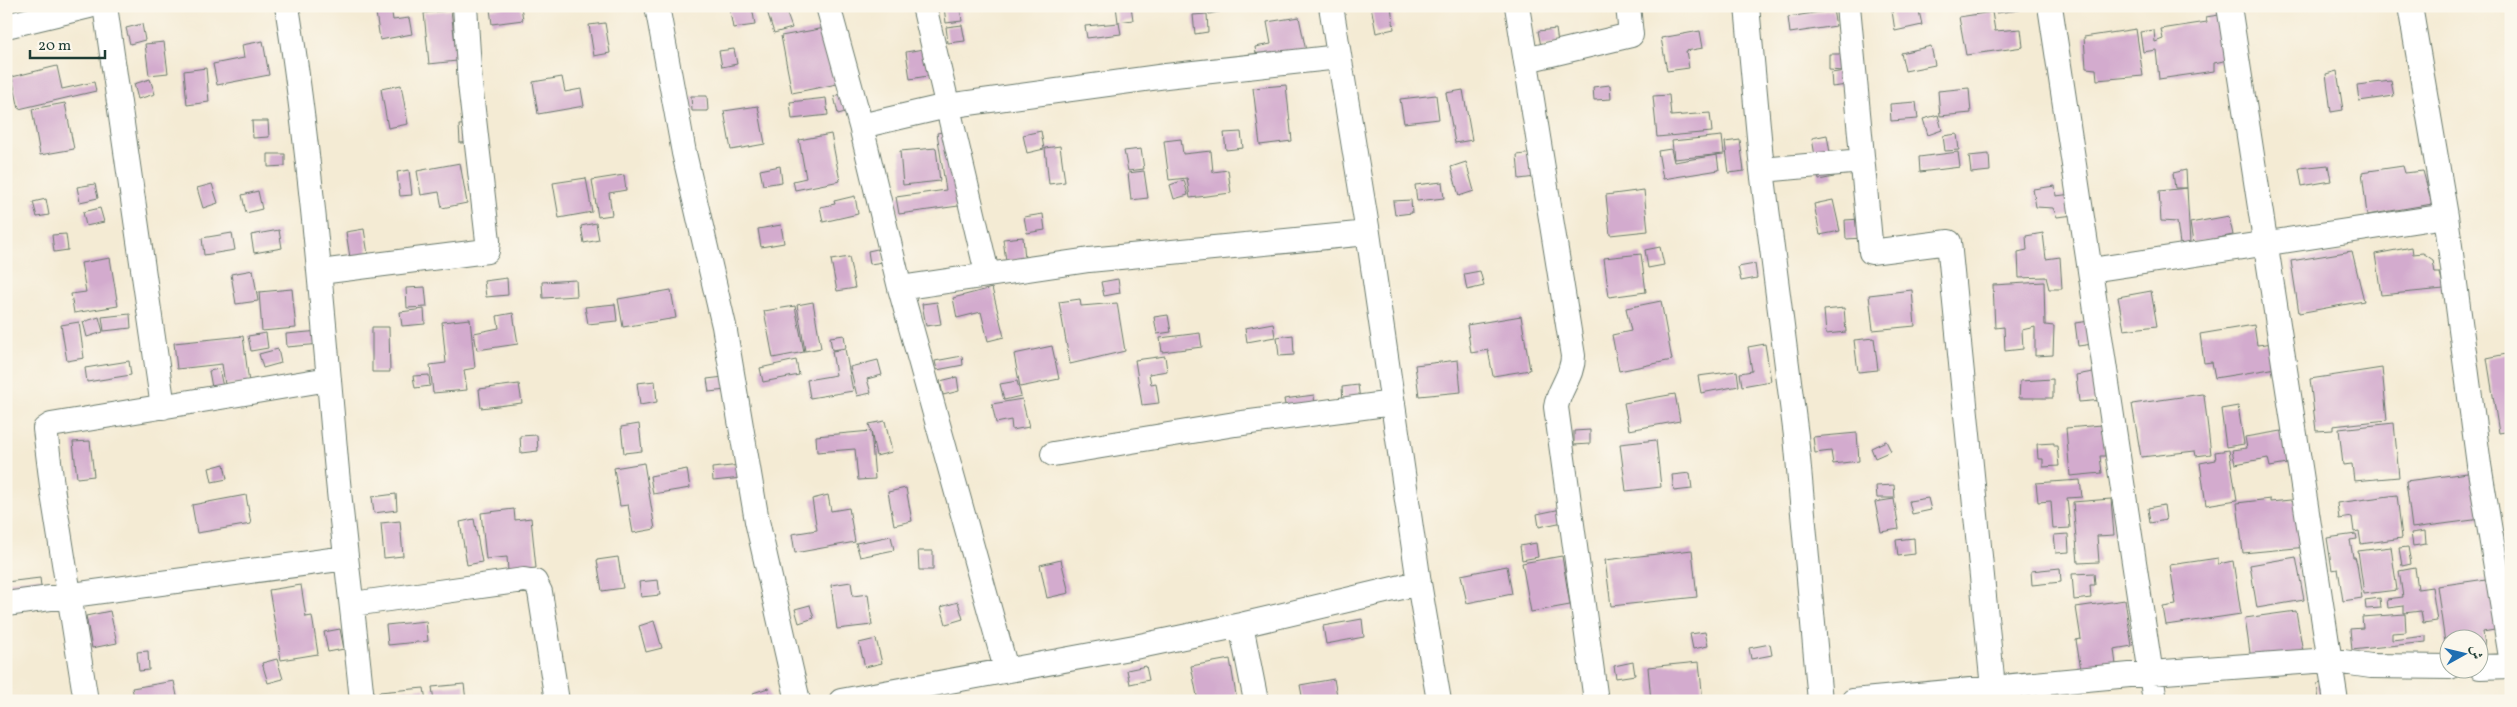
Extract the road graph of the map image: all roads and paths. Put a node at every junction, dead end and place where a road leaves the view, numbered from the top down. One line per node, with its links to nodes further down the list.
1 (90, 6): 16 (street)
2 (105, 6): 32 (street)
3 (287, 6): 27 (street)
4 (464, 6): 27 (street)
5 (657, 6): 51 (street)
6 (828, 6): 20 (street)
7 (924, 6): 19 (street)
8 (1331, 6): 17 (street)
9 (1517, 6): 18 (street)
10 (1628, 6): 18 (street)
11 (1748, 6): 22 (street)
12 (1848, 6): 21 (street)
13 (2050, 6): 26 (street)
14 (2229, 6): 25 (street)
15 (2410, 6): 23 (street)
16 (6, 26)
17 (1339, 57): 19 (street); 24 (street)
18 (1526, 60): 55 (street)
19 (947, 106): 20 (street); 28 (street)
20 (861, 126): 29 (street)
21 (1862, 161): 22 (street); 47 (street)
22 (1762, 170): 56 (street)
23 (2446, 216): 25 (street); 40 (street)
24 (1368, 233): 28 (street); 31 (street)
25 (2266, 243): 26 (street); 41 (street)
26 (2091, 270): 46 (street)
27 (320, 272): 30 (street)
28 (987, 273): 29 (street)
29 (900, 288): 45 (street)
30 (329, 379): 32 (street); 34 (street)
31 (1393, 403): 33 (street); 35 (street)
32 (163, 407): 36 (street)
33 (1053, 454)
34 (346, 558): 36 (street); 38 (street)
35 (1418, 583): 39 (street); 54 (street)
36 (69, 595): 37 (street); 48 (street)
37 (6, 604)
38 (353, 604): 49 (street); 50 (street)
39 (1241, 625): 45 (street); 53 (street)
40 (2511, 657)
41 (2329, 660): 43 (street); 46 (street); 59 (street)
42 (2511, 666): 44 (street)
43 (2440, 667)
44 (2490, 667)
45 (1006, 669): 52 (street)
46 (2151, 673): 47 (street); 58 (street)
47 (1993, 688): 57 (street)
48 (86, 701)
49 (362, 701)
50 (557, 701)
51 (798, 701)
52 (841, 701)
53 (1256, 701)
54 (1439, 701)
55 (1596, 701)
56 (1820, 701)
57 (1853, 701)
58 (2155, 701)
59 (2336, 701)

